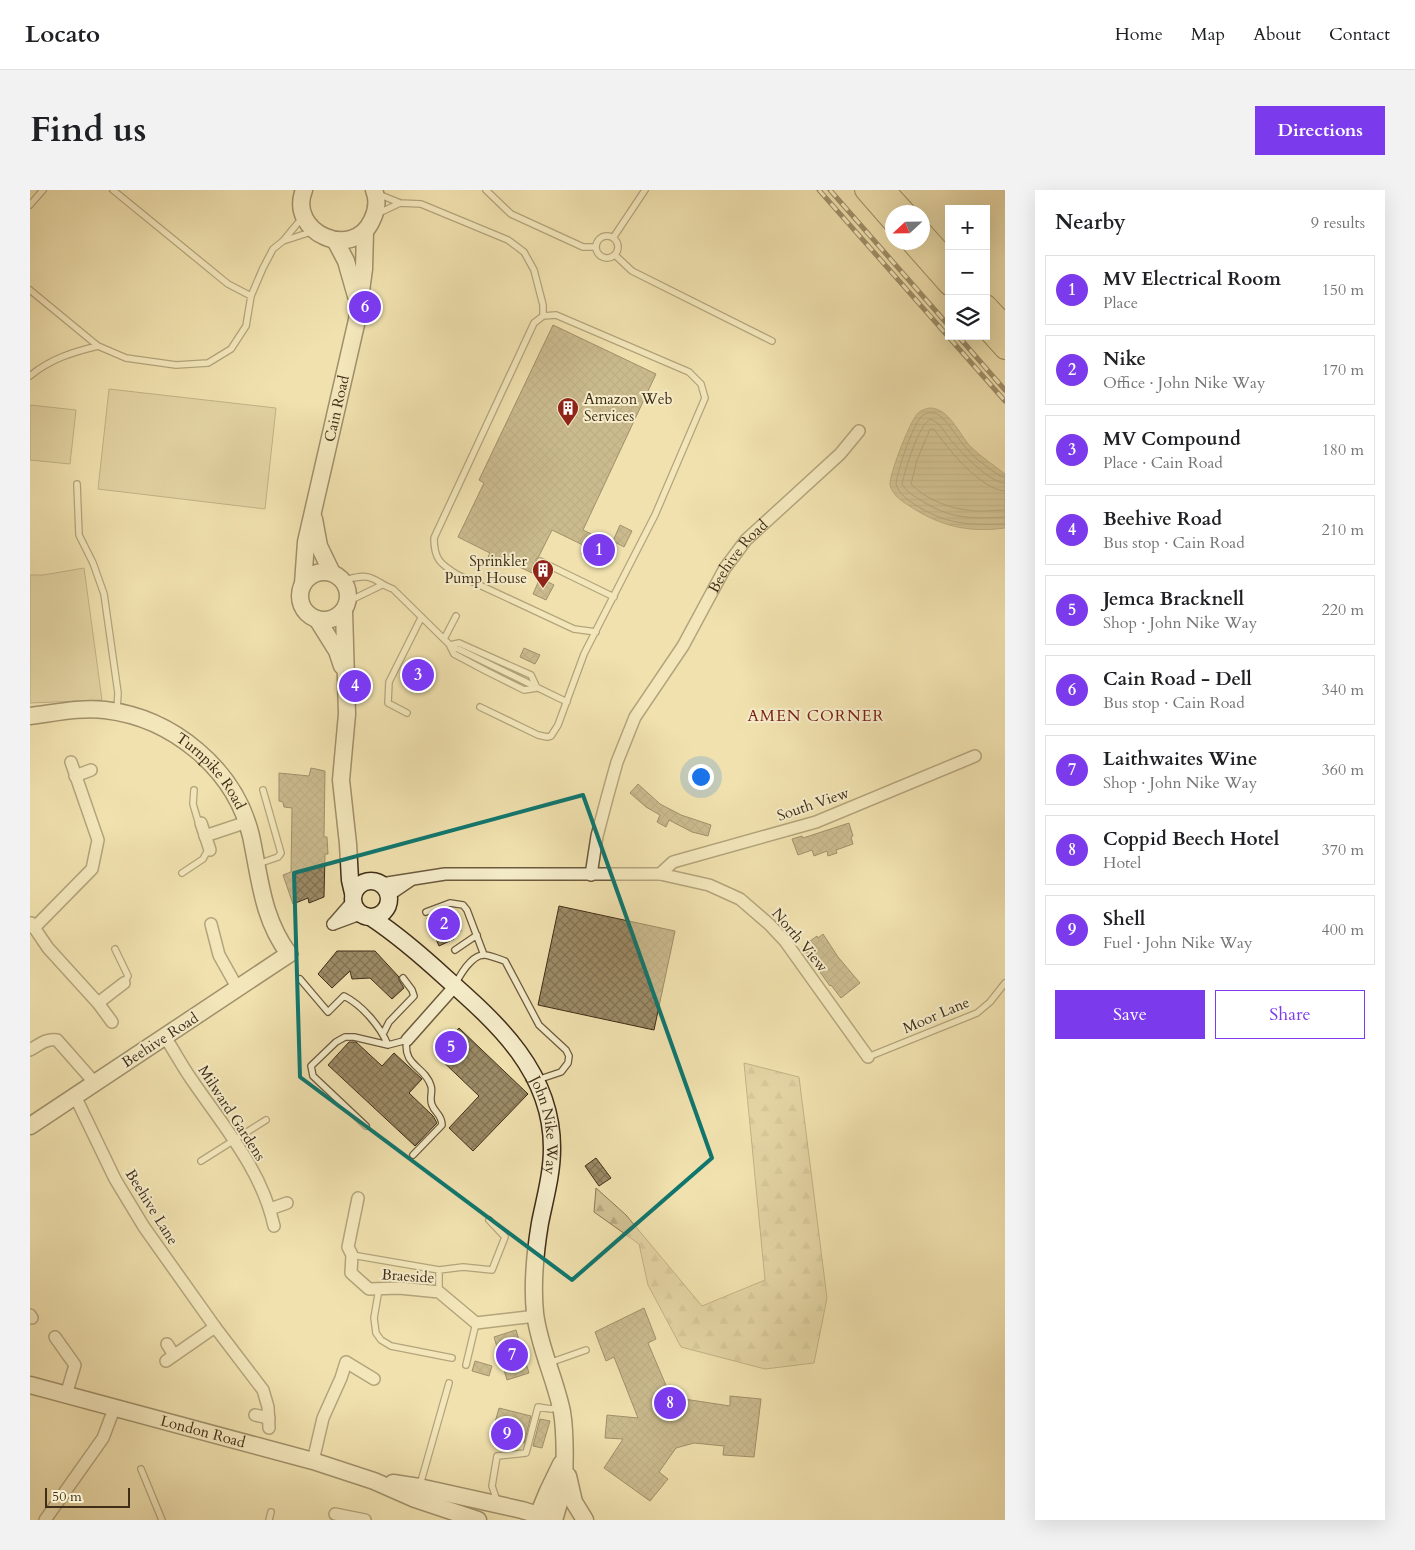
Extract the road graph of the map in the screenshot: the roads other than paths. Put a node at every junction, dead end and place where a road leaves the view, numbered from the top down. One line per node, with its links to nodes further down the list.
1 (43, 190): 10 (lane)
2 (113, 190): 27 (lane)
3 (486, 190): 21 (lane)
4 (645, 190): 17 (lane)
5 (865, 190): 12 (highway)
6 (886, 190): 11 (highway)
7 (302, 191): 13 (street)
8 (375, 192): 9 (lane); 14 (street)
9 (400, 203): 14 (lane); 30 (lane)
10 (30, 205)
11 (899, 205)
12 (885, 213)
13 (304, 215): 15 (street); 19 (lane)
14 (375, 215): 16 (street)
15 (314, 231): 18 (street); 19 (lane)
16 (365, 231): 18 (street); 28 (street, Cain Road)
17 (613, 238): 21 (lane); 23 (lane)
18 (334, 240): 28 (street, Cain Road)
19 (283, 241): 27 (lane)
20 (930, 241): 24 (highway)
21 (596, 247): 23 (lane)
22 (918, 250): 25 (highway)
23 (615, 255): 33 (lane)
24 (945, 258)
25 (945, 280)
26 (30, 290): 34 (lane)
27 (251, 296): 34 (lane)
28 (358, 306): 39 (street, Cain Road)
29 (990, 309): 31 (highway)
30 (544, 316): 44 (lane); 49 (lane)
31 (1005, 325)
32 (990, 332): 35 (highway)
33 (772, 341)
34 (98, 346): 36 (lane)
35 (1005, 349)
36 (30, 376)
37 (859, 431): 73 (street, Beehive Road)
38 (77, 484): 56 (lane)
39 (313, 512): 41 (street, Cain Road); 42 (street, Cain Road)
40 (540, 561): 44 (lane)
41 (337, 576): 42 (street); 43 (lane); 45 (street)
42 (303, 584): 48 (street)
43 (382, 586): 45 (lane); 47 (lane)
44 (614, 597): 49 (lane)
45 (346, 607): 48 (street); 52 (street)
46 (456, 616): 50 (lane)
47 (421, 618): 50 (lane); 57 (lane)
48 (317, 619): 52 (street)
49 (596, 632): 54 (lane)
50 (444, 639): 51 (lane)
51 (450, 645): 53 (lane); 53 (lane)
52 (345, 675): 68 (street)
53 (537, 688): 54 (lane)
54 (567, 702): 55 (lane)
55 (480, 707)
56 (116, 712): 58 (street, Turnpike Road); 65 (street, Turnpike Road)
57 (407, 712)
58 (30, 716)
59 (975, 756): 72 (street, South View)
60 (71, 762): 62 (street)
61 (91, 770): 62 (street)
62 (75, 776): 78 (street)
63 (194, 790): 66 (lane)
64 (263, 790): 70 (lane)
65 (247, 822): 67 (street); 70 (street, Turnpike Road)
66 (201, 823): 67 (street)
67 (205, 836): 69 (street)
68 (348, 844): 74 (street); 75 (street)
69 (209, 849): 71 (lane)
70 (256, 864): 83 (street, Turnpike Road)
71 (182, 873)
72 (660, 874): 73 (street, North View); 98 (street, North View)
73 (591, 876): 74 (street)
74 (382, 891): 75 (street); 75 (street); 79 (street)
75 (360, 906): 79 (street, John Nike Way)
76 (426, 912): 80 (lane)
77 (210, 924): 90 (street)
78 (32, 925): 91 (street)
79 (397, 935): 89 (street, John Nike Way)
80 (477, 935): 82 (lane); 84 (lane)
81 (115, 950): 87 (lane)
82 (455, 950)
83 (289, 954): 90 (street, Beehive Road)
84 (484, 955): 89 (lane); 99 (lane)
85 (403, 978): 93 (lane)
86 (300, 980): 93 (lane)
87 (124, 983): 91 (street)
88 (1005, 984): 98 (lane, Moor Lane)
89 (455, 986): 95 (street); 99 (street, John Nike Way)
90 (238, 989): 94 (street, Beehive Road)
91 (98, 1003): 92 (street)
92 (112, 1022)
93 (383, 1034): 96 (lane)
94 (165, 1037): 100 (street, Beehive Road); 105 (street, Milward Gardens)
95 (407, 1040): 96 (lane); 106 (lane)
96 (388, 1045): 104 (lane)
97 (30, 1050): 100 (street)
98 (868, 1057)
99 (536, 1080): 117 (street, John Nike Way)
100 (94, 1082): 101 (street, Beehive Road)
101 (75, 1096): 103 (street, Beehive Road); 119 (street, Beehive Lane)
102 (266, 1120): 105 (lane)
103 (30, 1126)
104 (366, 1126)
105 (234, 1141): 107 (lane); 110 (street, Milward Gardens)
106 (413, 1155)
107 (201, 1162)
108 (358, 1198): 113 (street, Braeside)
109 (287, 1204): 110 (street)
110 (270, 1209): 112 (street, Milward Gardens)
111 (489, 1220): 114 (lane)
112 (274, 1226)
113 (352, 1255): 114 (lane); 115 (street, Braeside)
114 (439, 1270): 116 (lane)
115 (379, 1289): 116 (street, Braeside); 123 (lane)
116 (439, 1292): 118 (street, Braeside)
117 (536, 1316): 118 (street); 124 (street, John Nike Way)
118 (476, 1323): 125 (lane)
119 (215, 1327): 121 (street); 132 (street, Beehive Lane)
120 (55, 1337): 129 (street)
121 (167, 1344)
122 (586, 1350): 124 (lane)
123 (452, 1358)
124 (548, 1364): 130 (street, John Nike Way)
125 (466, 1365)
126 (374, 1379): 134 (street)
127 (449, 1383): 136 (lane)
128 (30, 1385): 129 (street, London Road)
129 (66, 1395): 131 (street, London Road)
130 (560, 1407): 133 (street, John Nike Way); 137 (lane)
131 (114, 1409): 134 (street, London Road); 141 (street)
132 (255, 1415)
133 (564, 1457): 140 (street, John Nike Way); 146 (street, John Nike Way); 147 (street, John Nike Way)
134 (313, 1461): 136 (street, London Road)
135 (141, 1469): 142 (lane)
136 (417, 1493): 137 (street, London Road); 145 (street, London Road)
137 (499, 1505): 140 (street, London Road)
138 (271, 1512): 143 (lane)
139 (335, 1514): 144 (street)
140 (537, 1517): 146 (street, London Road)
141 (45, 1520)
142 (162, 1520)
143 (269, 1520)
144 (365, 1520)
145 (478, 1520)
146 (554, 1520)
147 (585, 1520)

